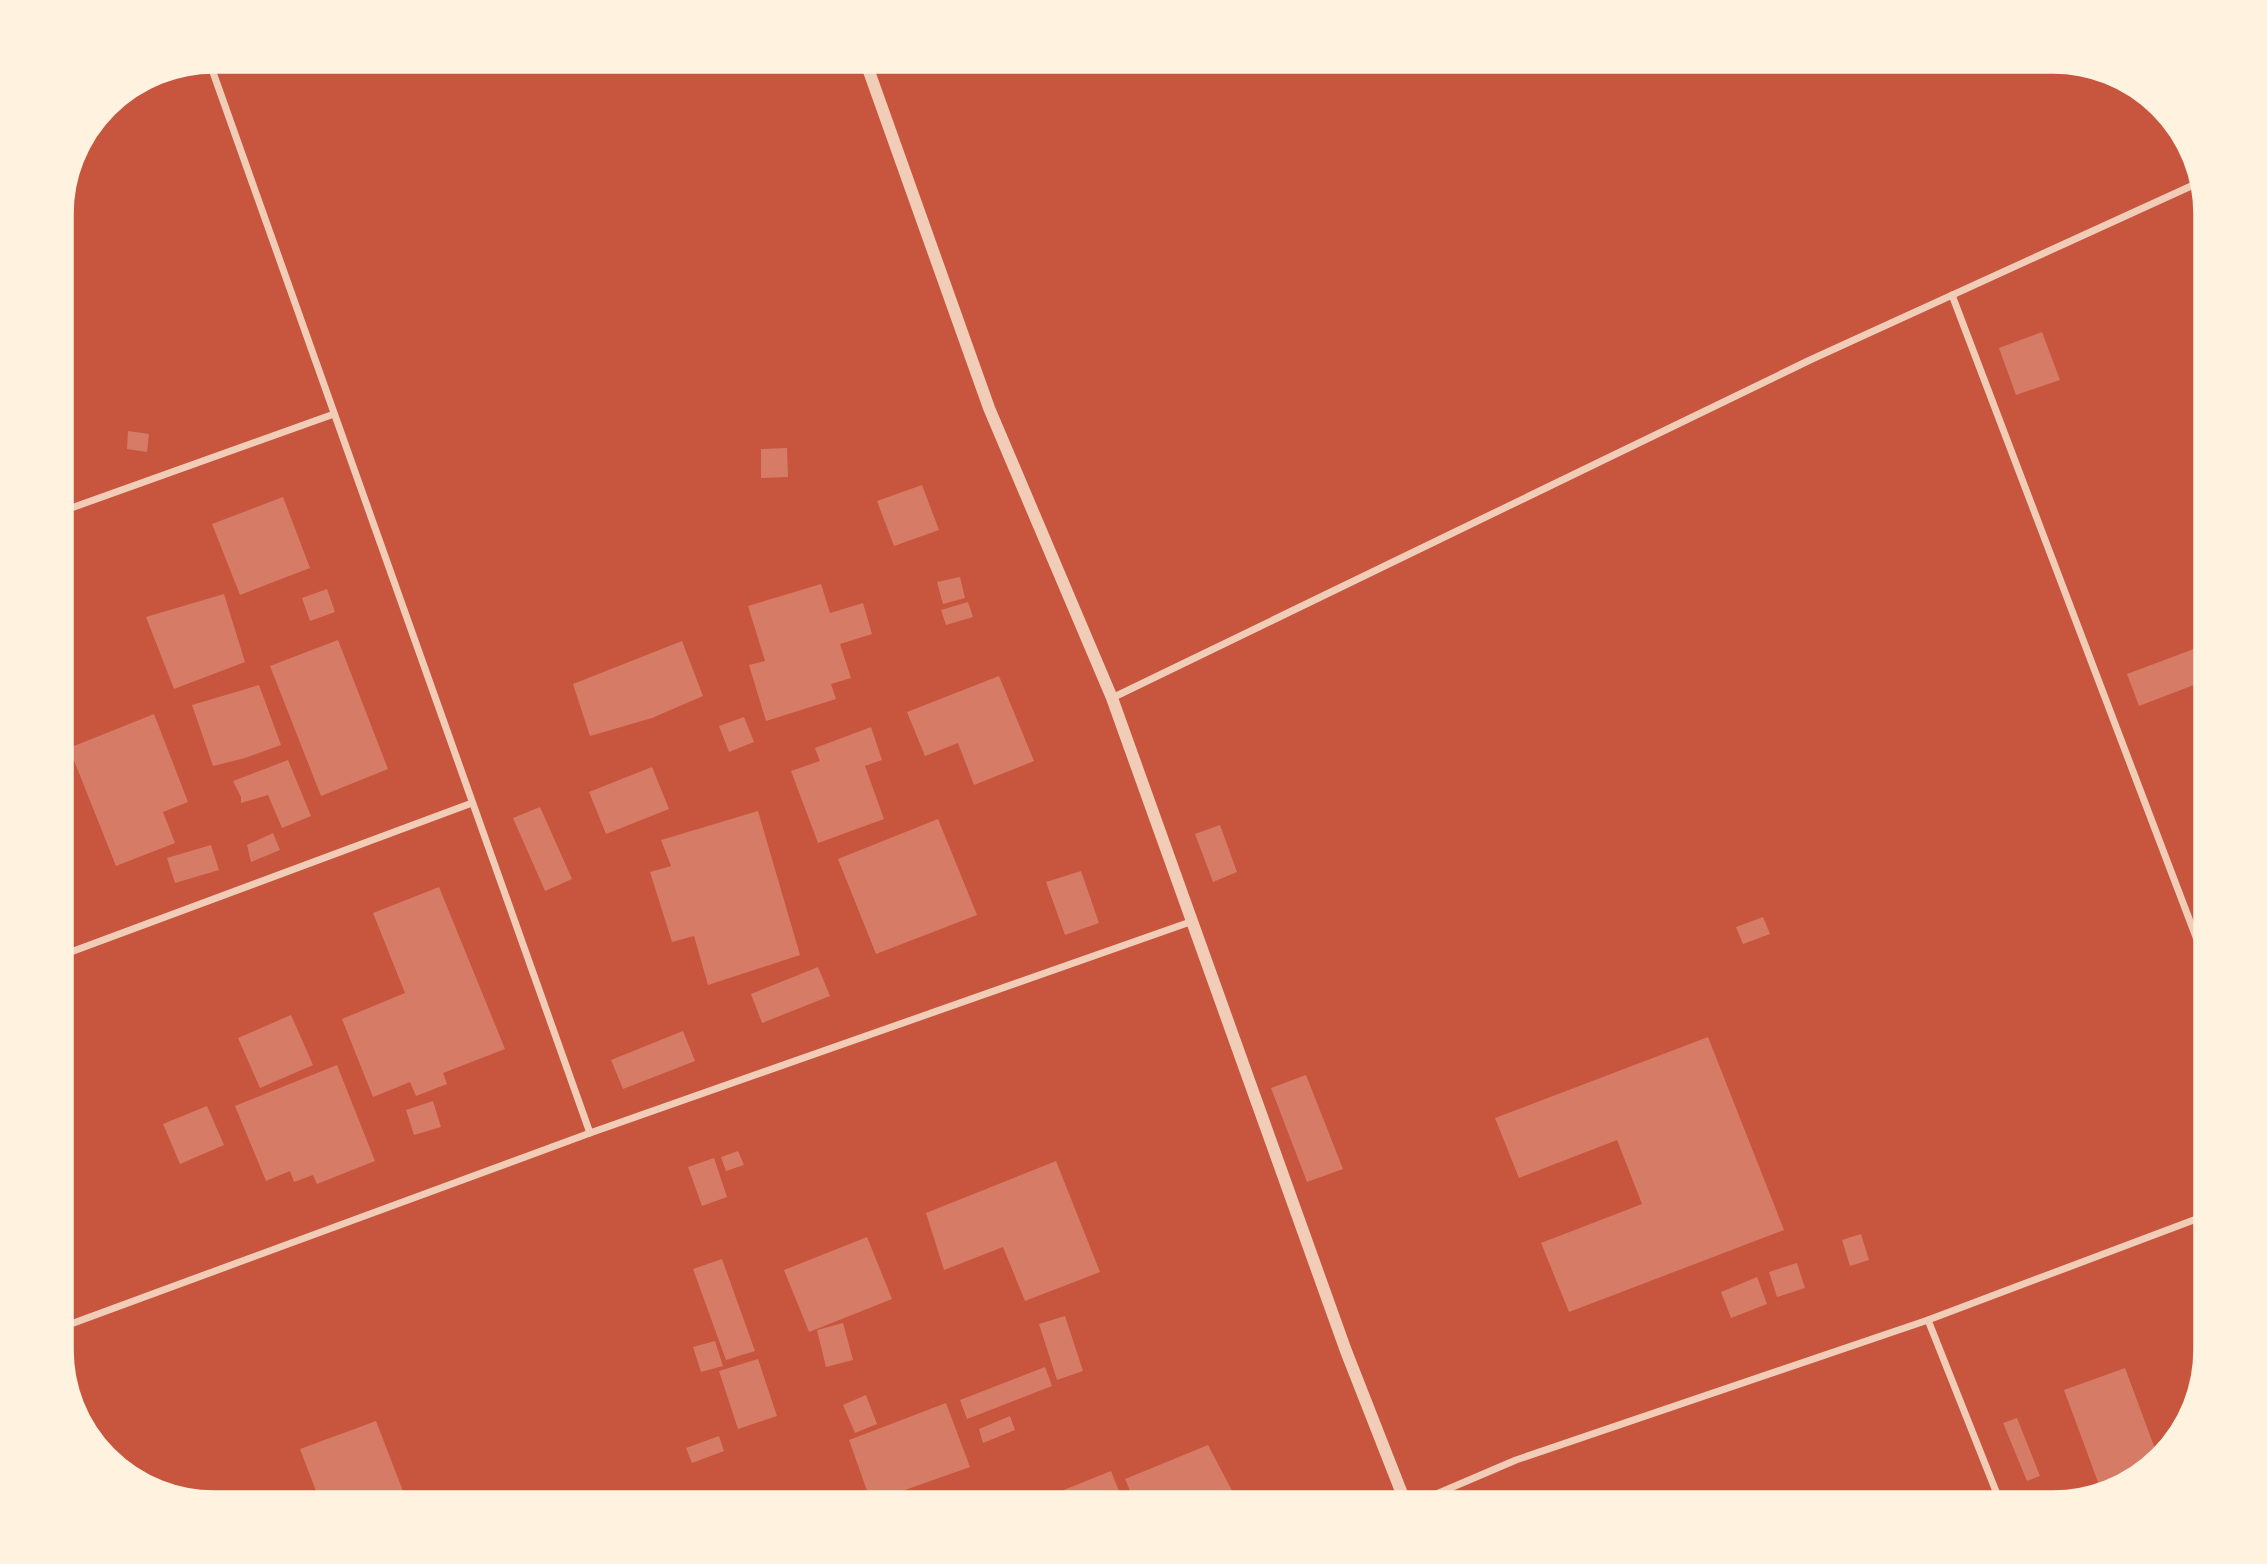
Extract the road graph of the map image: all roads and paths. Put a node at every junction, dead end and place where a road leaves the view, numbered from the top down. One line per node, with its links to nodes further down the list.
1 (213, 72): 5 (street)
2 (869, 72): 7 (street)
3 (2192, 186): 4 (street)
4 (1952, 295): 7 (street); 10 (street)
5 (334, 414): 6 (street); 8 (street)
6 (72, 508)
7 (1112, 698): 9 (street)
8 (472, 803): 11 (street); 12 (street)
9 (1193, 921): 12 (street); 16 (street)
10 (2195, 934)
11 (72, 952)
12 (590, 1133): 15 (street)
13 (2195, 1220): 14 (street)
14 (1928, 1320): 17 (street); 18 (street)
15 (72, 1324)
16 (1401, 1492)
17 (1441, 1492)
18 (1996, 1492)

